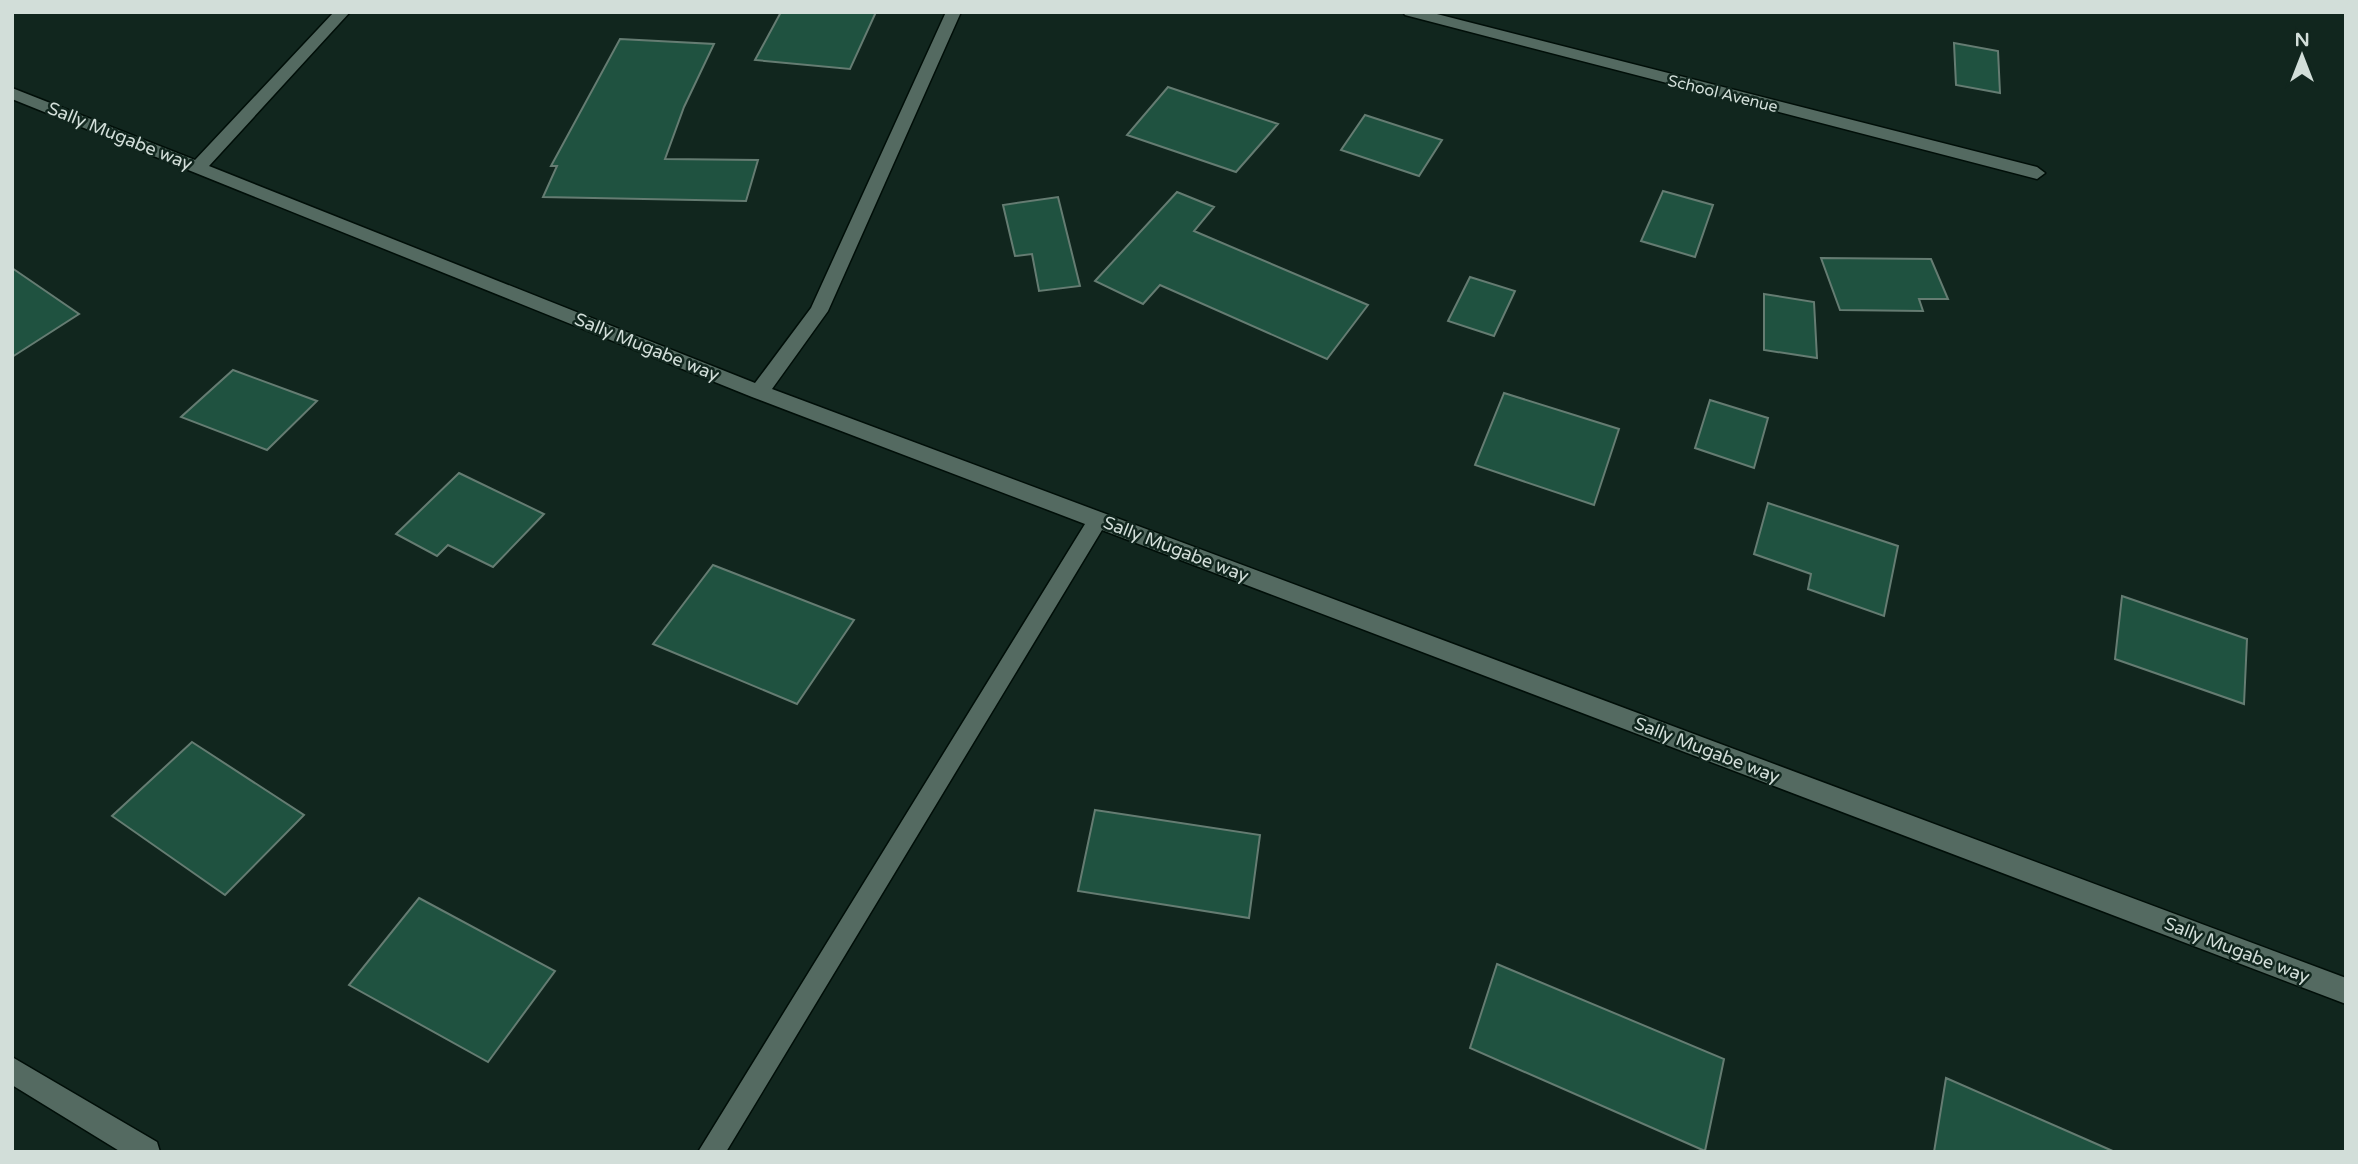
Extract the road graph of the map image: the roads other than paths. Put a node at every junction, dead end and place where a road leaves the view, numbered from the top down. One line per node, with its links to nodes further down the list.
1 (343, 12): 5 (street)
2 (954, 12): 7 (street)
3 (1410, 12): 6 (street, School Avenue)
4 (12, 93): 5 (street, Sally Mugabe way)
5 (198, 167): 7 (street, Sally Mugabe way)
6 (2037, 173)
7 (759, 392): 8 (street, Sally Mugabe way)
8 (1098, 520): 9 (street, Sally Mugabe way); 12 (street)
9 (2346, 991)
10 (12, 1070): 11 (street)
11 (147, 1152)
12 (711, 1152)

